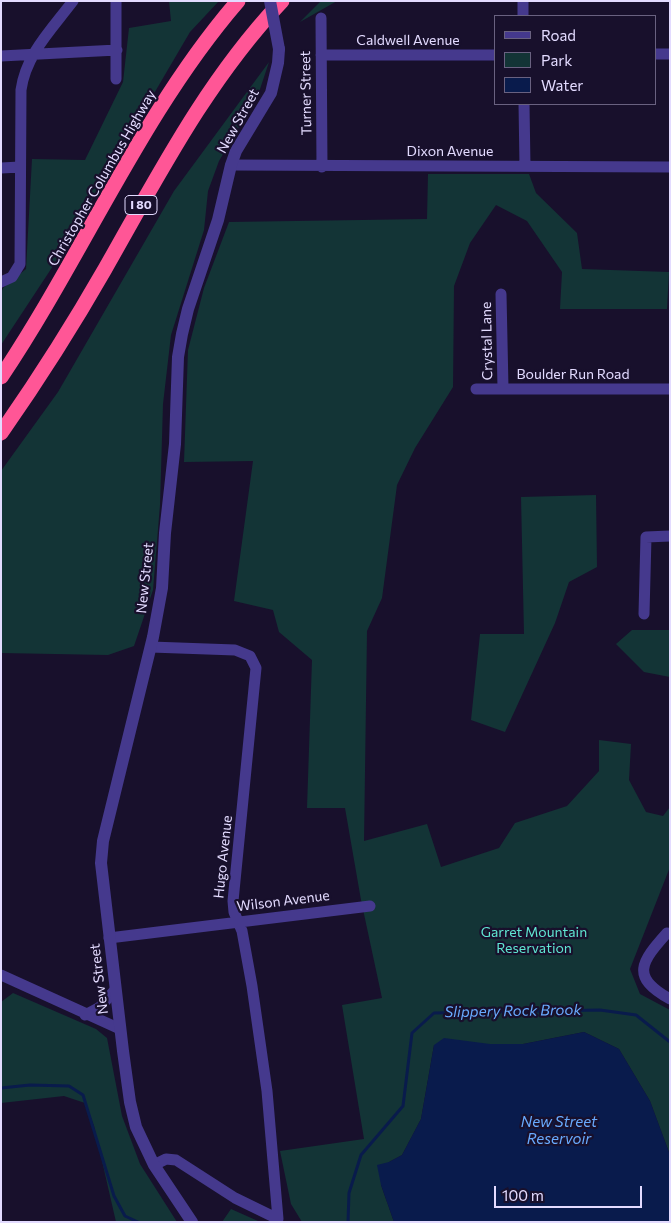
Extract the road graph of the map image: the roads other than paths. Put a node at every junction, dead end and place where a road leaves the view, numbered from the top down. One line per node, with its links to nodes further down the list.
1 (73, 1): 15 (street)
2 (116, 1): 9 (street)
3 (238, 1): 26 (highway, Christopher Columbus Highway / I 80)
4 (270, 1): 18 (street, New Street, bridge)
5 (282, 1): 30 (highway, I 80)
6 (523, 1): 7 (street)
7 (523, 15)
8 (320, 18): 12 (street, Turner Street)
9 (117, 50): 15 (street); 16 (street)
10 (656, 54): 11 (street)
11 (670, 54)
12 (321, 55): 13 (street, Caldwell Avenue); 19 (street, Turner Street)
13 (493, 55)
14 (1, 56): 15 (street)
15 (32, 56): 21 (street)
16 (116, 79)
17 (524, 105): 20 (street)
18 (231, 165): 19 (street, Dixon Avenue); 33 (street, New Street)
19 (322, 166): 20 (street, Dixon Avenue)
20 (525, 166): 22 (street, Dixon Avenue)
21 (20, 167): 23 (street); 24 (street)
22 (670, 167)
23 (1, 168)
24 (1, 282)
25 (501, 294): 27 (street, Crystal Lane)
26 (1, 377)
27 (503, 388): 28 (street, Boulder Run Road); 29 (street, Boulder Run Road)
28 (476, 389)
29 (670, 389)
30 (1, 433)
31 (670, 536): 32 (street)
32 (644, 614)
33 (151, 647): 35 (street, Hugo Avenue); 37 (street, New Street)
34 (370, 906): 35 (street, Wilson Avenue)
35 (238, 922): 37 (street, Wilson Avenue); 43 (street, Hugo Avenue)
36 (666, 933): 40 (street)
37 (109, 938): 39 (street, New Street)
38 (1, 975): 41 (street)
39 (116, 990): 41 (street); 42 (street, New Street)
40 (670, 999)
41 (86, 1015): 42 (street)
42 (120, 1030): 43 (street, New Street)
43 (154, 1165): 44 (street, New Street)
44 (192, 1222)

